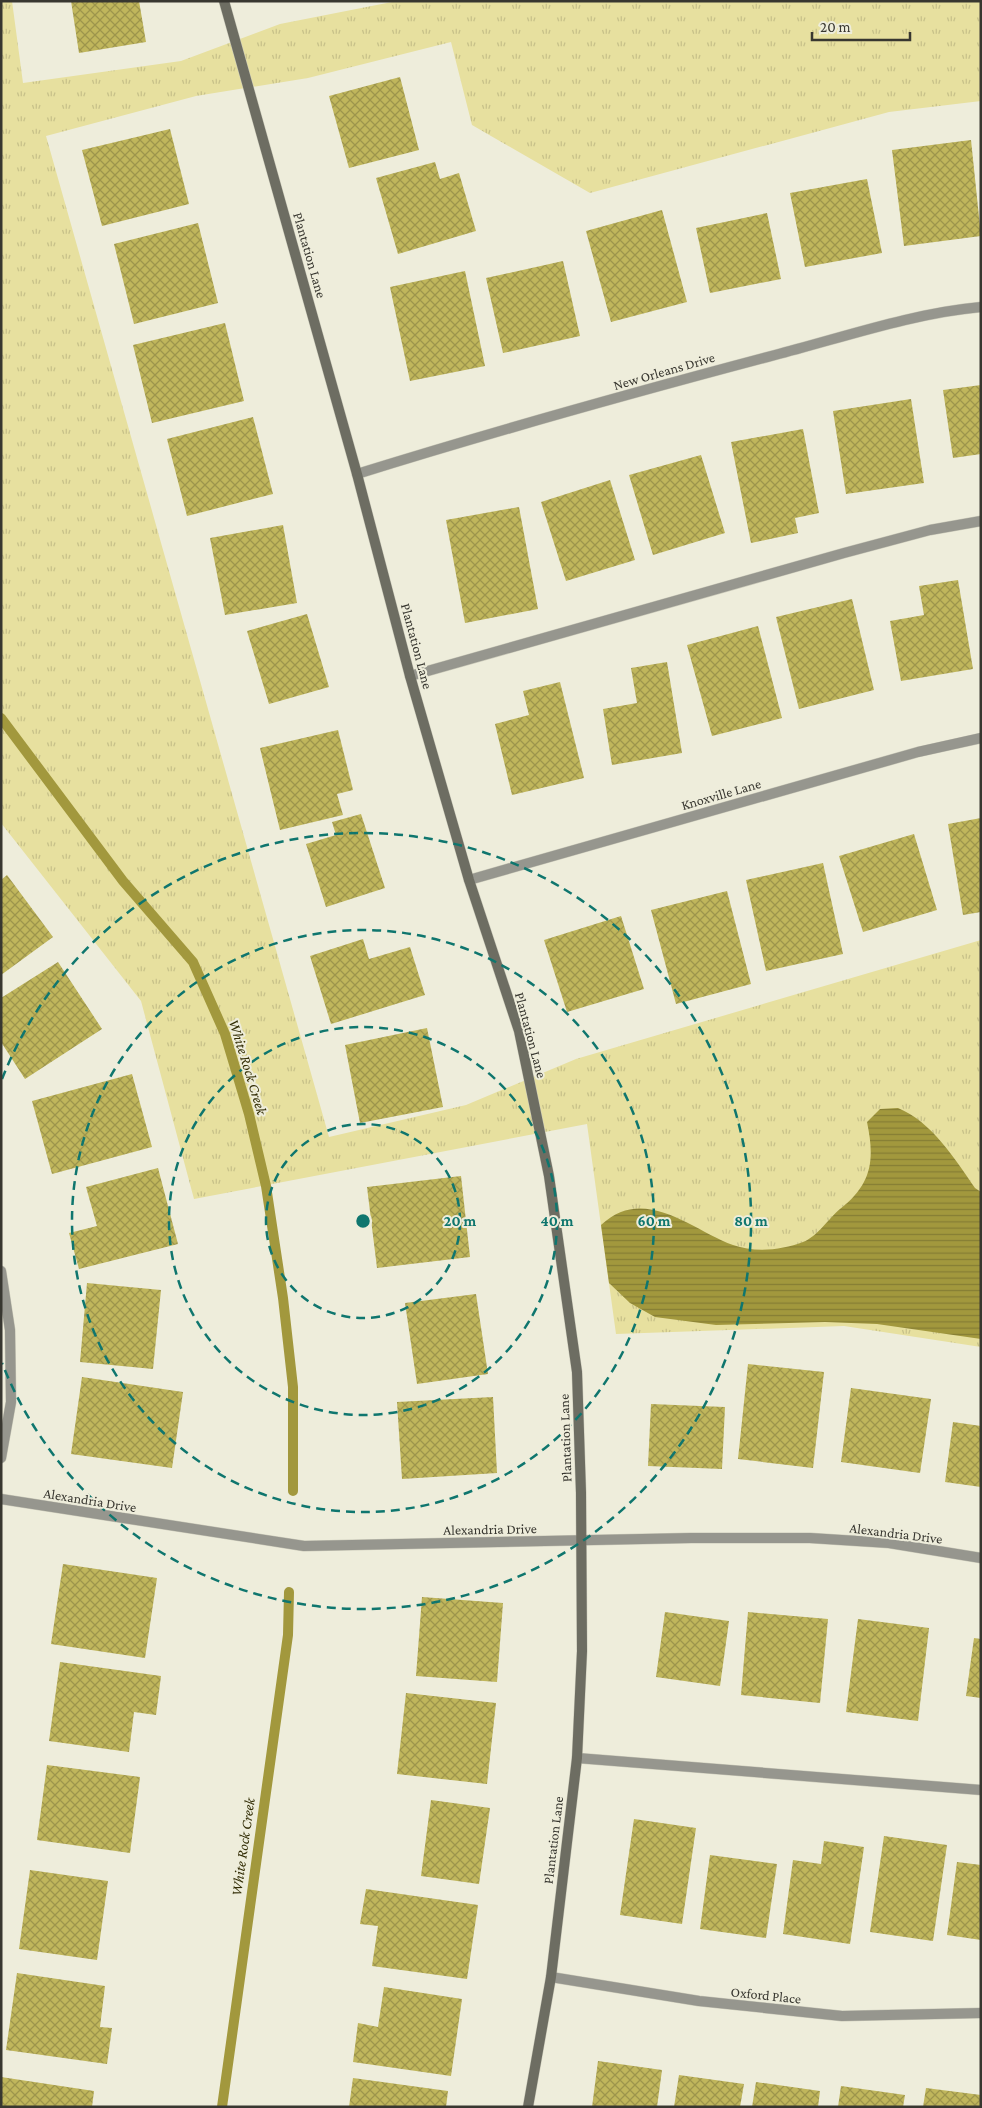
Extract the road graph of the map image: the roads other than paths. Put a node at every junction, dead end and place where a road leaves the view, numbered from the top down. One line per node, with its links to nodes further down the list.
1 (224, 1): 3 (street, Plantation Lane)
2 (981, 307): 3 (street, New Orleans Drive)
3 (357, 474): 5 (street, Plantation Lane)
4 (981, 521): 5 (street)
5 (410, 676): 7 (street, Plantation Lane)
6 (981, 738): 7 (street, Knoxville Lane)
7 (469, 880): 11 (street, Plantation Lane)
8 (1, 1271): 9 (street)
9 (1, 1458)
10 (1, 1499): 11 (street, Alexandria Drive)
11 (582, 1541): 12 (street, Alexandria Drive); 13 (street, Plantation Lane)
12 (981, 1558)
13 (577, 1758): 14 (street); 15 (street, Plantation Lane)
14 (981, 1790)
15 (550, 1977): 16 (street, Oxford Place); 17 (street, Plantation Lane)
16 (981, 2013)
17 (528, 2107)

